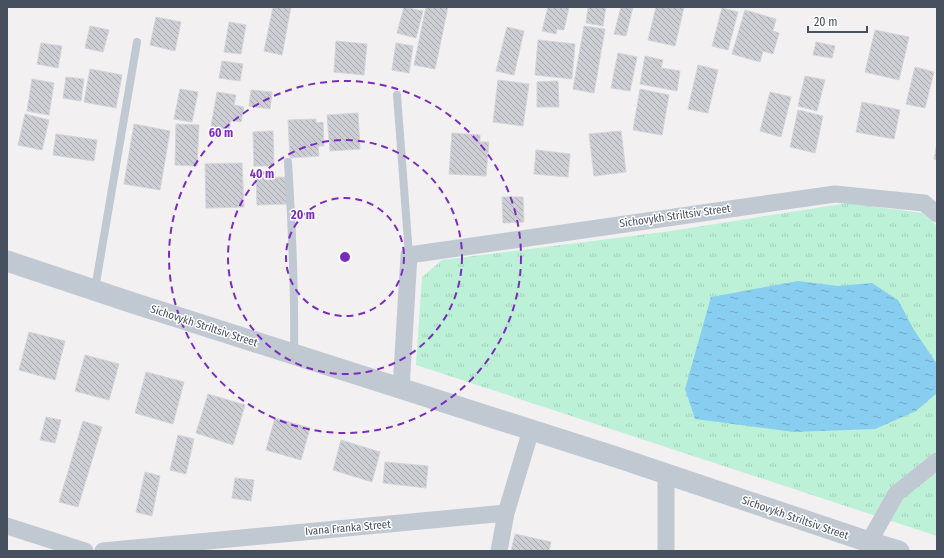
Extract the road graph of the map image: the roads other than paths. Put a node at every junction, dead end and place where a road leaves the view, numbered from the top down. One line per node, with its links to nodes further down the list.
1 (137, 42): 7 (lane)
2 (396, 95): 5 (lane)
3 (288, 162): 8 (lane)
4 (937, 214): 5 (street, Sichovykh Striltsiv Street)
5 (408, 255): 9 (street)
6 (7, 261): 7 (street, Sichovykh Striltsiv Street)
7 (95, 290): 8 (street, Sichovykh Striltsiv Street)
8 (294, 355): 9 (street, Sichovykh Striltsiv Street)
9 (401, 389): 10 (street, Sichovykh Striltsiv Street)
10 (531, 430): 12 (street, Sichovykh Striltsiv Street); 13 (street)
11 (937, 461): 15 (street)
12 (666, 474): 15 (street, Sichovykh Striltsiv Street); 19 (street)
13 (506, 513): 17 (street, Ivana Franka Street); 18 (street)
14 (7, 526): 16 (street)
15 (869, 542): 20 (street, Sichovykh Striltsiv Street)
16 (85, 551)
17 (103, 551)
18 (499, 551)
19 (666, 551)
20 (899, 551)

